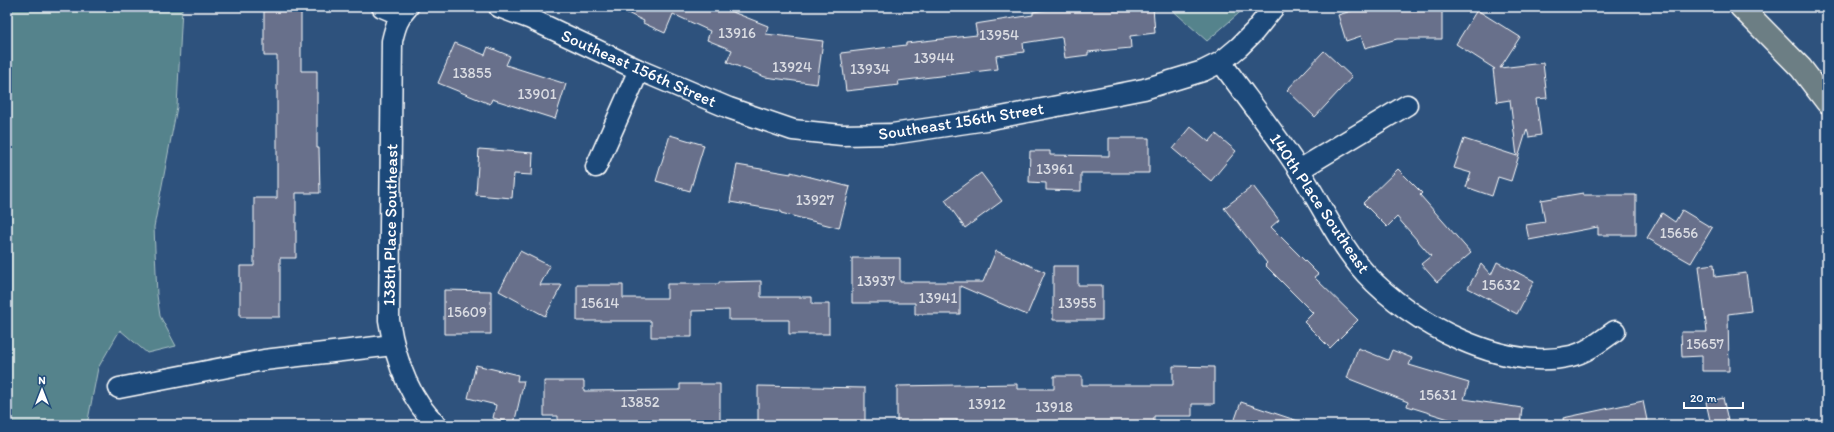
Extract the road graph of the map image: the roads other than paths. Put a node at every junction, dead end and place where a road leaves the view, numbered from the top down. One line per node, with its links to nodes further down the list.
1 (382, 7): 5 (street)
2 (499, 7): 6 (street, Southeast 156th Street)
3 (1274, 7): 7 (street, Southeast 156th Street)
4 (1741, 7): 9 (main road)
5 (404, 11): 14 (street, 138th Place Southeast)
6 (534, 13): 8 (street, Southeast 156th Street)
7 (1222, 62): 8 (street, Southeast 156th Street); 12 (street, 140th Place Southeast)
8 (639, 70): 11 (street)
9 (1827, 102)
10 (1408, 105): 12 (street)
11 (596, 167)
12 (1299, 170): 13 (street, 140th Place Southeast)
13 (1615, 331)
14 (393, 345): 15 (street); 16 (street, 138th Place Southeast)
15 (119, 388)
16 (438, 425)

